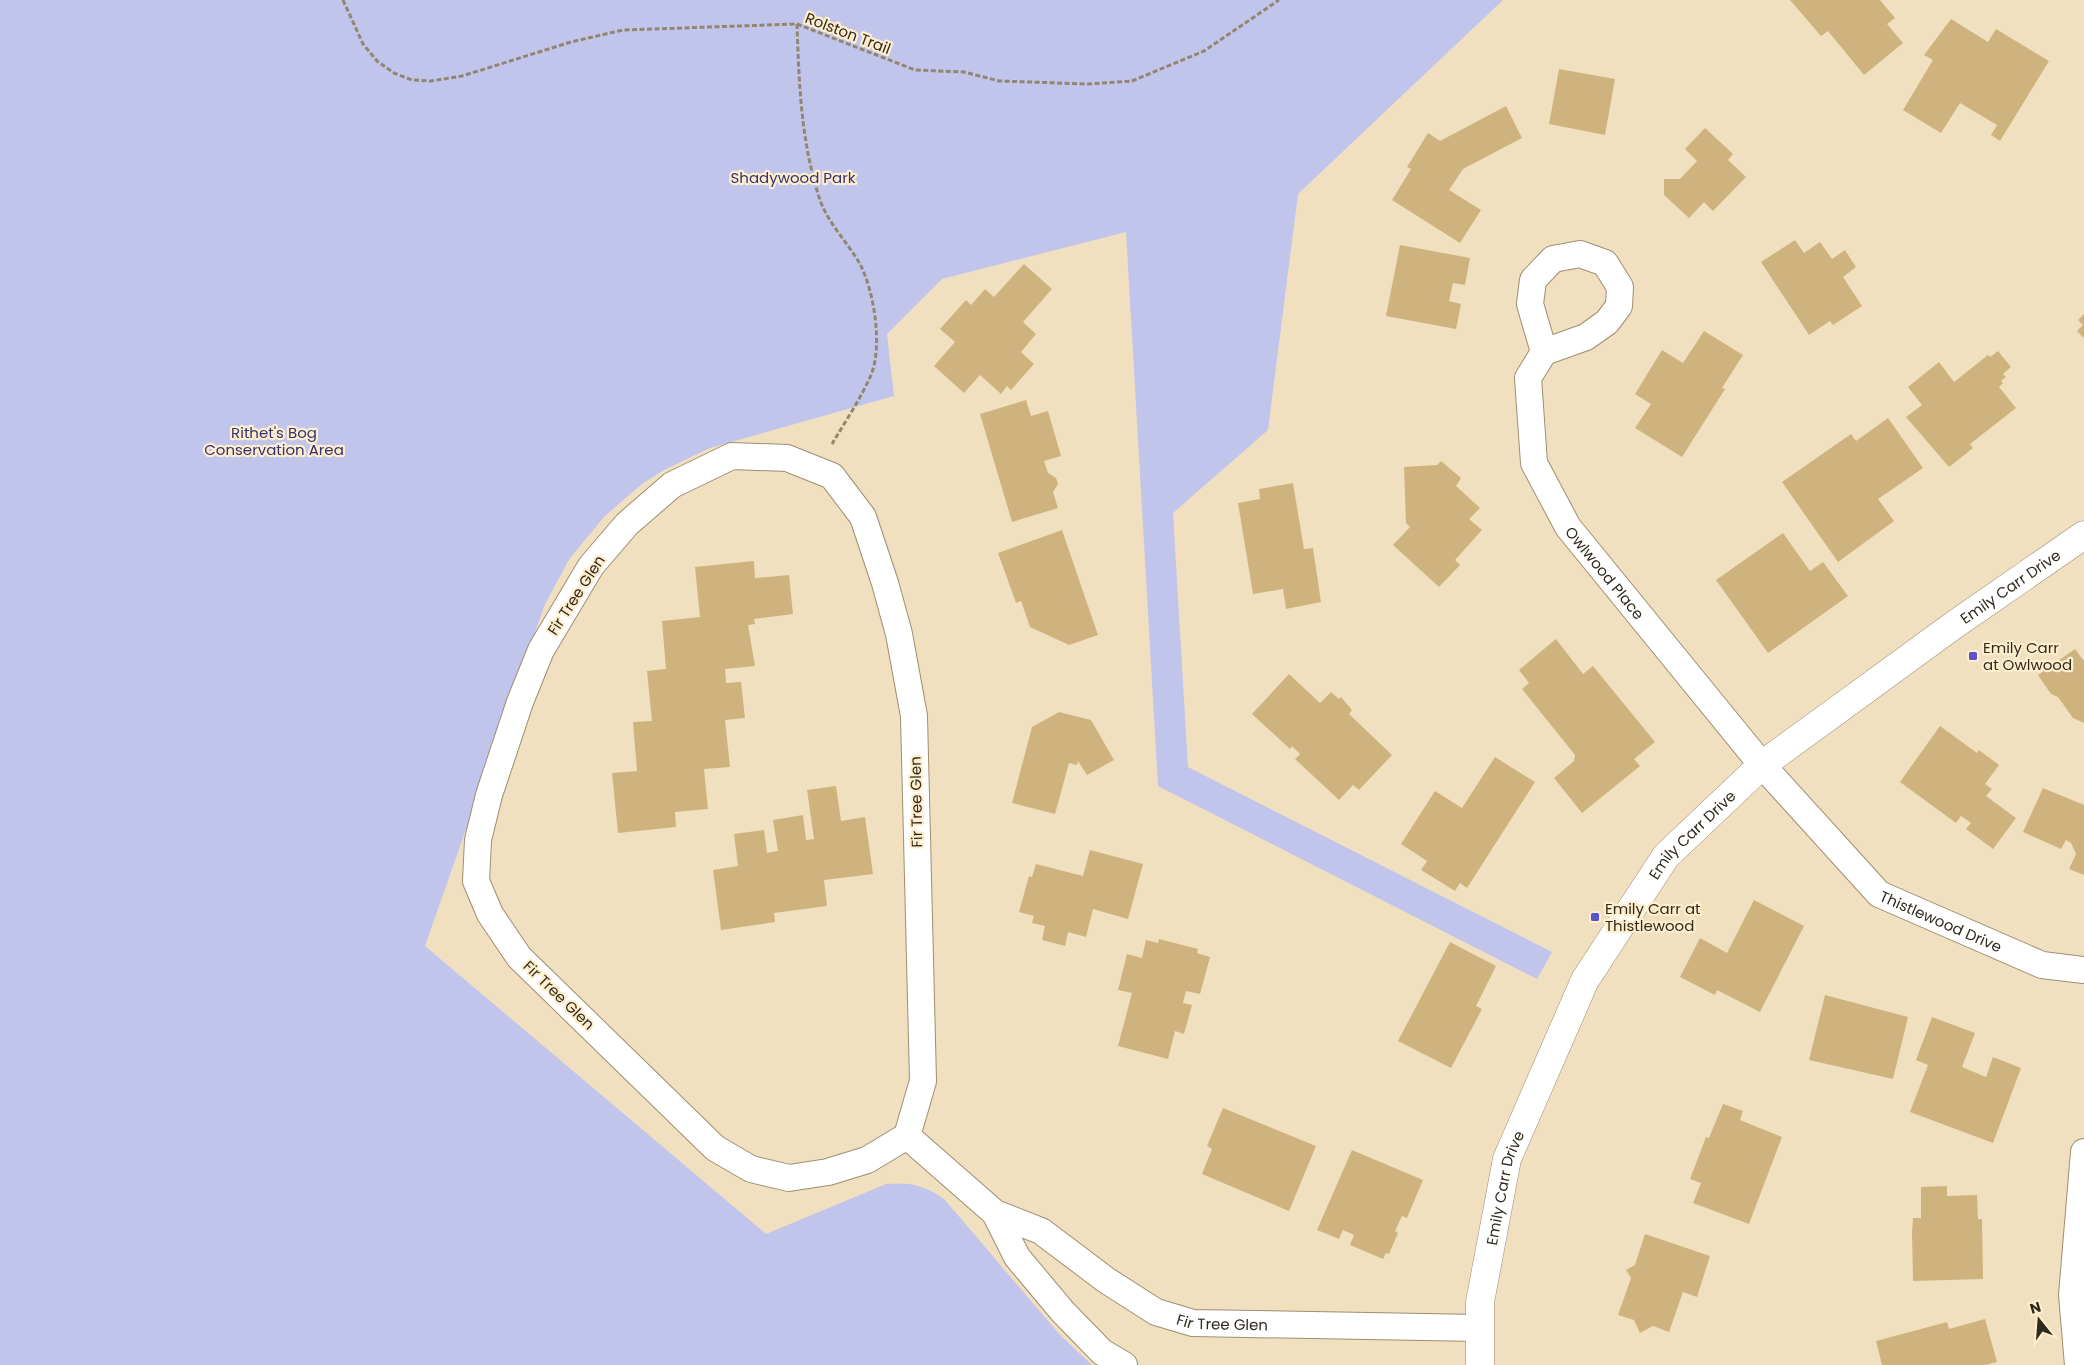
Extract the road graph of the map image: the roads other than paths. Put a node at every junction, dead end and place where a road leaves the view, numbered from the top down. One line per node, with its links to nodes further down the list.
1 (1544, 352): 3 (street, Owlwood Place)
2 (2084, 535): 3 (street, Emily Carr Drive)
3 (1762, 765): 4 (street, Thistlewood Drive); 8 (street, Emily Carr Drive)
4 (2084, 970)
5 (907, 1136): 5 (street, Fir Tree Glen); 7 (street, Fir Tree Glen)
6 (2084, 1152): 11 (street)
7 (995, 1213): 8 (street, Fir Tree Glen); 9 (street, Fir Tree Glen)
8 (1480, 1328): 10 (street, Emily Carr Drive)
9 (1124, 1365)
10 (1480, 1365)
11 (2078, 1365)

